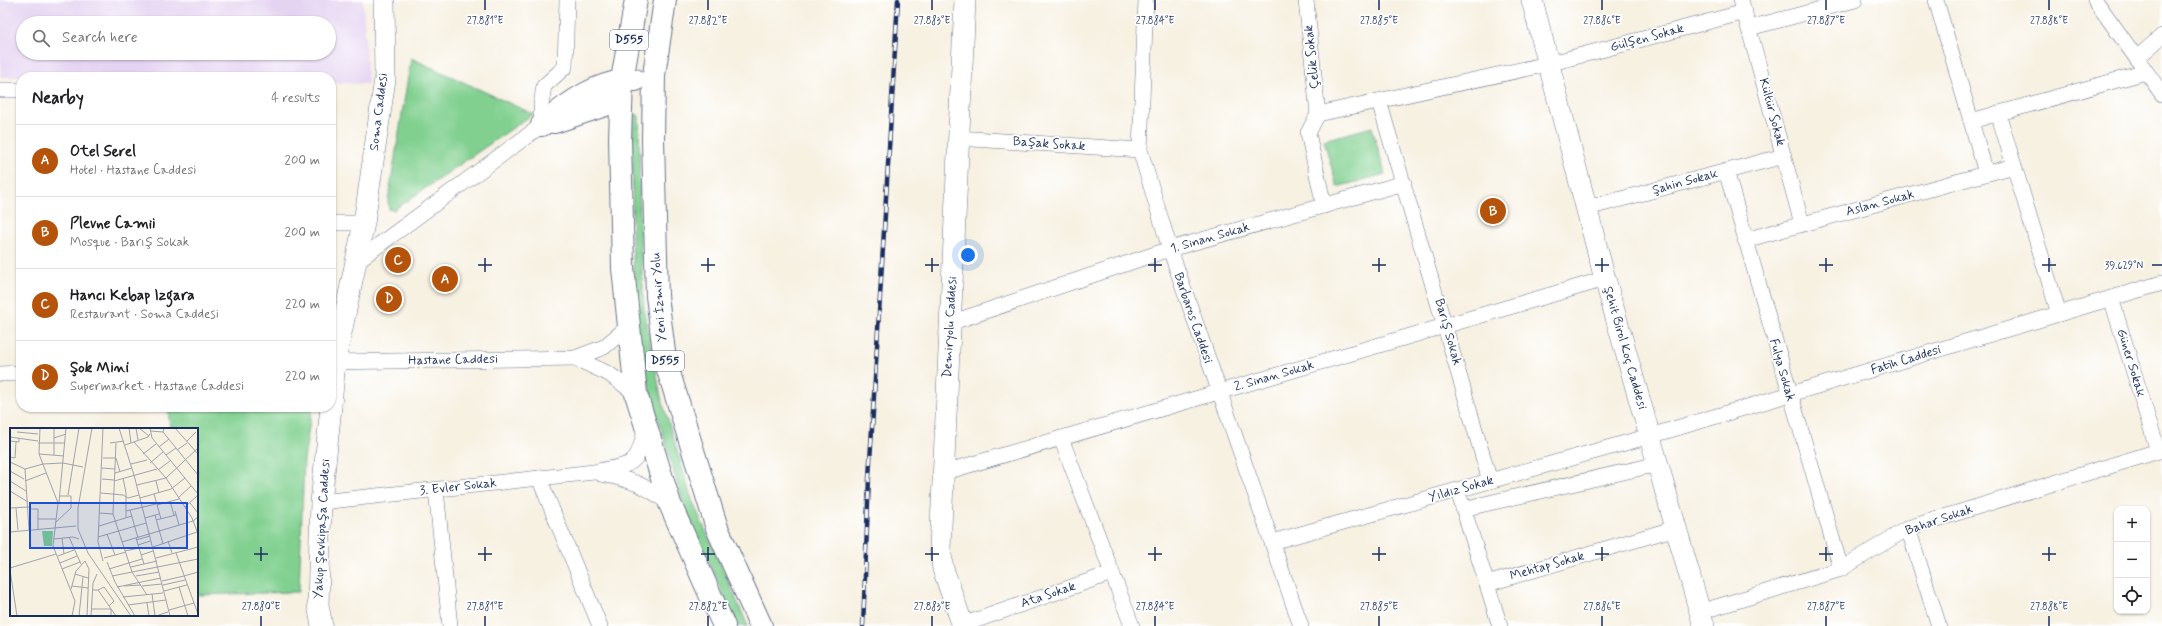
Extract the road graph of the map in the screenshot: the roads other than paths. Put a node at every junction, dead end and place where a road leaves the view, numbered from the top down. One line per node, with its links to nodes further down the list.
1 (567, 0): 27 (street)
2 (636, 0): 18 (highway, D555)
3 (665, 0): 19 (highway, Yeni İzmir Yolu / D555)
4 (965, 0): 28 (main road, Demiryolu Caddesi)
5 (1146, 0): 29 (street, Barbaros Caddesi)
6 (1306, 0): 25 (street, Çelik Sokak)
7 (1532, 0): 16 (main road, Şehit Birol Koç Caddesi)
8 (1855, 0): 13 (street)
9 (1936, 0): 26 (street)
10 (2095, 0): 15 (street)
11 (385, 1): 38 (main road, Soma Caddesi)
12 (1743, 6): 13 (street, Kültür Sokak); 16 (street, Gülşen Sokak)
13 (1749, 28): 30 (street, Kültür Sokak)
14 (2162, 36): 15 (street)
15 (2137, 58): 17 (street)
16 (1548, 64): 23 (street, Gülşen Sokak); 36 (main road, Şehit Birol Koç Caddesi)
17 (2146, 72): 22 (street); 24 (street)
18 (622, 80): 19 (highway); 27 (highway); 49 (highway, D555)
19 (654, 80): 84 (highway, Yeni İzmir Yolu / D555)
20 (0, 90): 21 (street)
21 (16, 90)
22 (2162, 94)
23 (1379, 102): 25 (street, Gülşen Sokak); 34 (street, Barış Sokak)
24 (1998, 113): 26 (street); 31 (street)
25 (1318, 114): 35 (street)
26 (1971, 120): 33 (street)
27 (542, 126): 42 (street)
28 (958, 138): 29 (street, Başak Sokak); 47 (main road, Demiryolu Caddesi)
29 (1140, 150): 41 (street, Barbaros Caddesi)
30 (1784, 156): 32 (street, Şahin Sokak); 39 (street, Kültür Sokak)
31 (2014, 166): 33 (street, Aslan Sokak); 46 (street)
32 (1726, 171): 36 (street, Şahin Sokak); 40 (street, Fulya Sokak)
33 (1986, 173): 39 (street, Aslan Sokak)
34 (1404, 183): 35 (street, 1. Sinan Sokak); 48 (street, Barış Sokak)
35 (1324, 206): 41 (street, 1. Sinan Sokak)
36 (1587, 208): 43 (main road, Şehit Birol Koç Caddesi)
37 (336, 223): 38 (street)
38 (364, 223): 42 (main road, Soma Caddesi)
39 (1802, 224): 40 (street, Aslan Sokak)
40 (1745, 240): 57 (street, Fulya Sokak)
41 (1170, 249): 47 (street, 1. Sinan Sokak); 55 (street, Barbaros Caddesi)
42 (357, 261): 50 (main road, Yakup Şevkipaşa Caddesi)
43 (1605, 279): 48 (street, 2. Sinan Sokak); 60 (main road, Şehit Birol Koç Caddesi)
44 (2162, 283): 45 (street, Fatih Caddesi)
45 (2111, 298): 46 (street, Fatih Caddesi); 62 (street, Güner Sokak)
46 (2059, 314): 57 (street, Fatih Caddesi)
47 (950, 323): 65 (main road, Demiryolu Caddesi)
48 (1446, 326): 55 (street, 2. Sinan Sokak); 67 (street, Barış Sokak)
49 (628, 327): 51 (street); 56 (highway, D555)
50 (336, 349)
51 (575, 358): 52 (street, Hastane Caddesi); 56 (street)
52 (336, 362)
53 (16, 373): 54 (street)
54 (0, 374)
55 (1219, 392): 61 (street, 2. Sinan Sokak); 75 (street, Barbaros Caddesi)
56 (636, 394): 59 (highway, D555)
57 (1789, 395): 60 (street, Fatih Caddesi); 76 (street, Fulya Sokak)
58 (330, 412): 70 (main road, Yakup Şevkipaşa Caddesi)
59 (646, 426): 64 (street); 71 (highway, D555)
60 (1650, 436): 63 (main road, Şehit Birol Koç Caddesi); 67 (street, Yıldız Sokak)
61 (1061, 438): 65 (street, 2. Sinan Sokak); 77 (street)
62 (2160, 451): 74 (street, Bahar Sokak)
63 (1658, 464): 72 (street, Yıldız Sokak); 73 (main road, Şehit Birol Koç Caddesi)
64 (594, 472): 66 (street, 3. Evler Sokak); 71 (street)
65 (942, 473): 85 (main road, Demiryolu Caddesi)
66 (539, 478): 68 (street, 3. Evler Sokak); 82 (street)
67 (1490, 481): 69 (street, Yıldız Sokak)
68 (436, 490): 70 (street, 3. Evler Sokak); 81 (street)
69 (1457, 490): 72 (street); 75 (street, Yıldız Sokak)
70 (321, 502): 80 (main road, Yakup Şevkipaşa Caddesi)
71 (670, 504): 83 (highway, D555)
72 (1463, 509): 78 (street)
73 (1676, 528): 78 (street, Mehtap Sokak); 79 (main road, Şehit Birol Koç Caddesi)
74 (1908, 528): 76 (street, Bahar Sokak); 89 (street)
75 (1272, 542): 87 (street, Barbaros Caddesi)
76 (1841, 569): 79 (street, Bahar Sokak)
77 (1112, 573): 85 (street, Ata Sokak); 86 (street)
78 (1487, 584): 88 (street)
79 (1702, 619)
80 (322, 626)
81 (450, 626)
82 (600, 626)
83 (724, 626)
84 (761, 626)
85 (963, 626)
86 (1132, 626)
87 (1301, 626)
88 (1500, 626)
89 (1939, 626)

